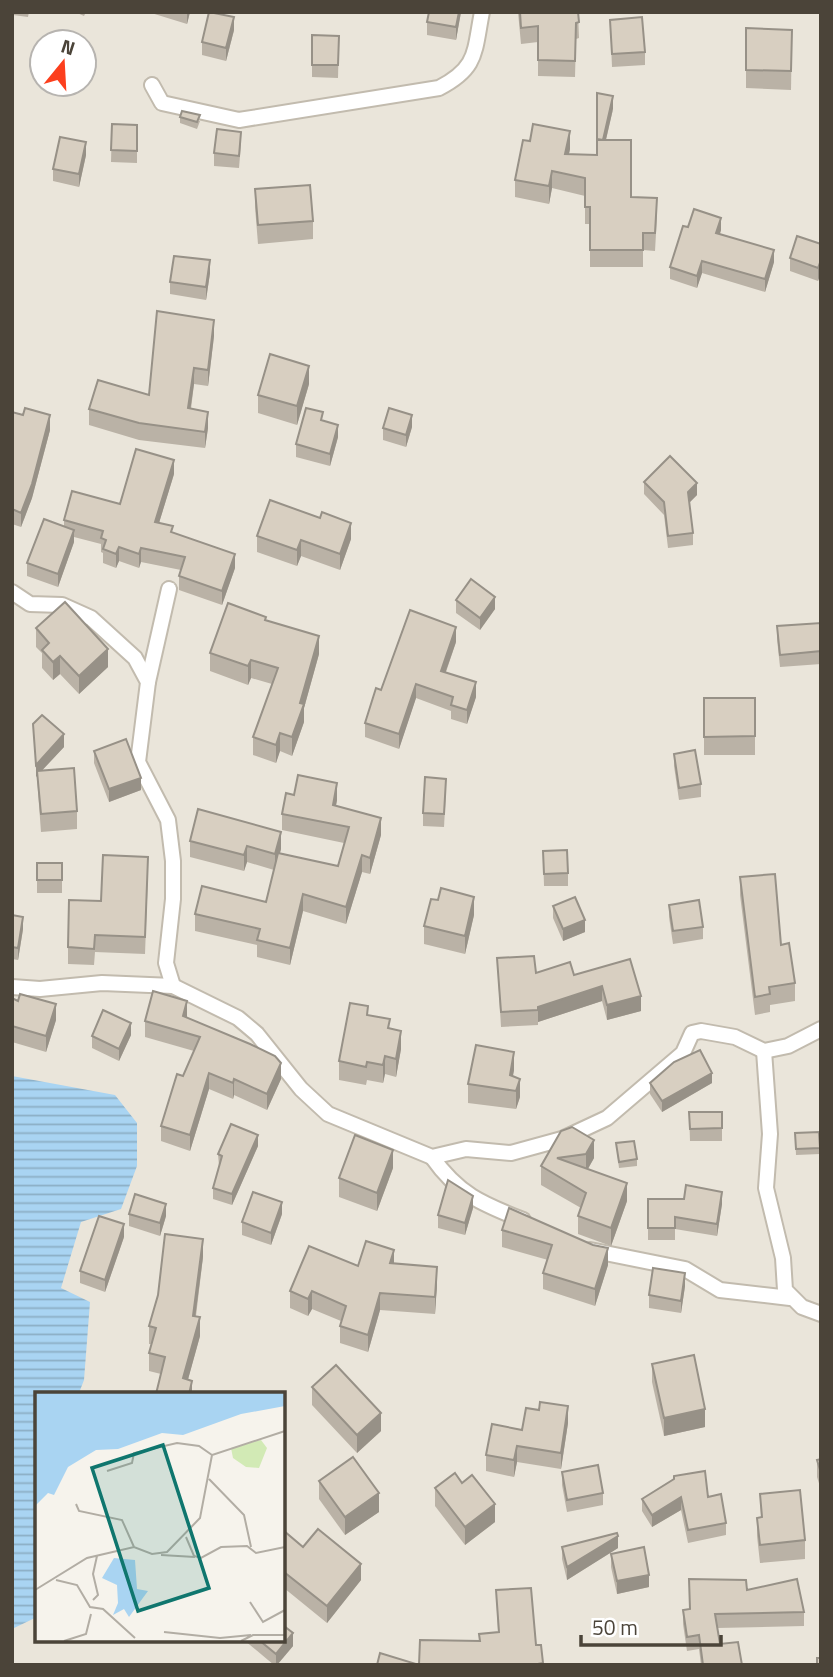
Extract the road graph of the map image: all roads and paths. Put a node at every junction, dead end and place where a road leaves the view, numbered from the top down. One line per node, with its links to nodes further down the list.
1 (482, 12): 2 (street)
2 (152, 85)
3 (169, 589): 5 (street)
4 (12, 592): 5 (street)
5 (148, 682): 7 (street)
6 (12, 986): 7 (street)
7 (173, 986): 10 (street)
8 (821, 1029): 9 (street)
9 (764, 1051): 10 (street); 13 (street)
10 (432, 1157): 11 (street)
11 (532, 1224)
12 (574, 1244): 13 (street)
13 (790, 1298): 14 (street)
14 (821, 1314)

